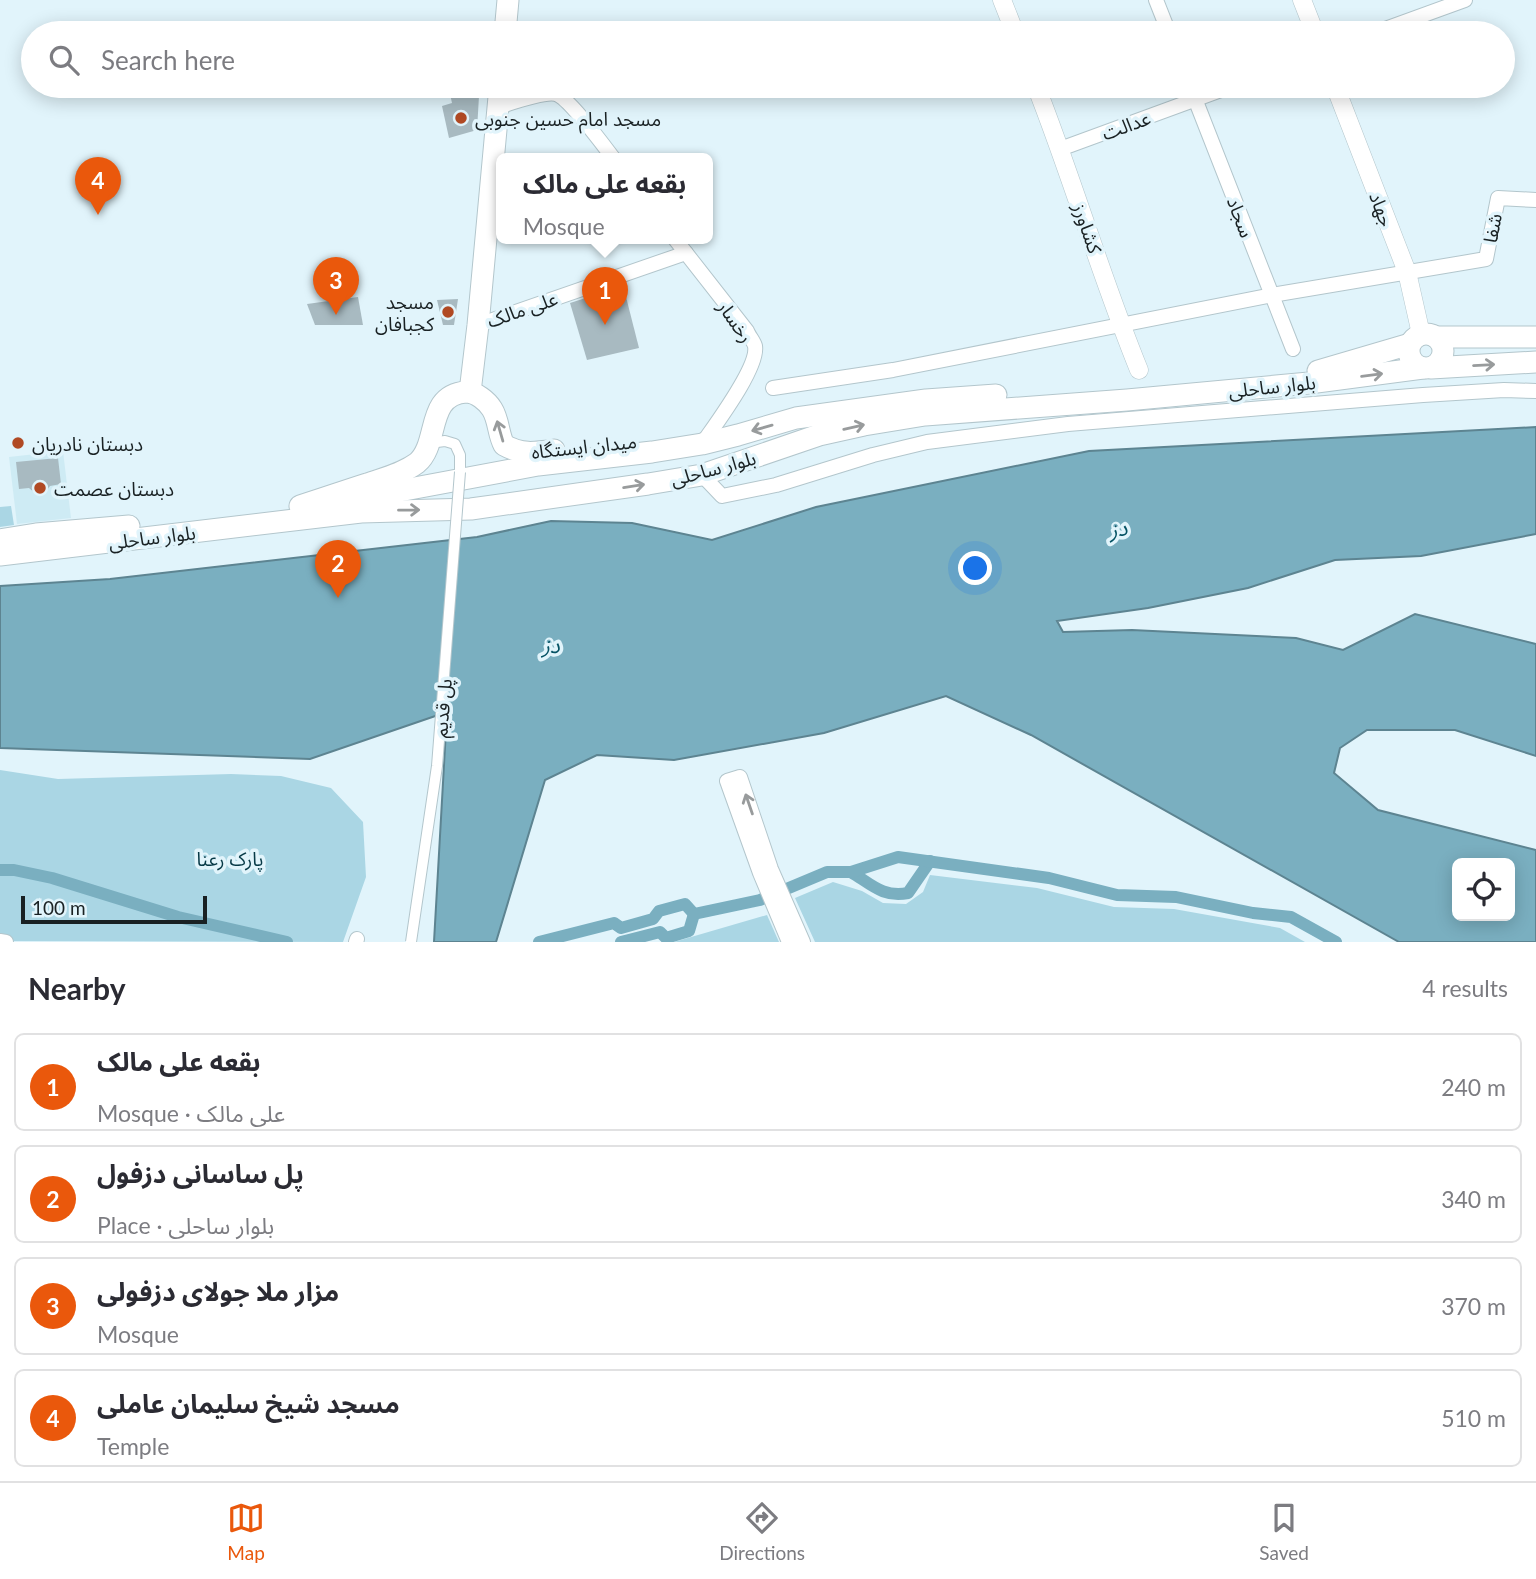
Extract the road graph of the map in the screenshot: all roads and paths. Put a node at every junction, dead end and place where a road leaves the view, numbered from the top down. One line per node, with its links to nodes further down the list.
1 (508, 0): 6 (main road)
2 (1002, 0): 7 (street)
3 (1156, 0): 8 (street)
4 (1302, 0): 9 (street)
5 (1465, 0): 10 (street)
6 (506, 21)
7 (1010, 21)
8 (1164, 21)
9 (1310, 21)
10 (1407, 21)
11 (499, 98): 24 (main road)
12 (562, 98): 18 (street)
13 (1041, 98): 17 (street, کشاورز)
14 (1179, 98): 17 (street, عدالت)
15 (1195, 98): 23 (street, سجاد)
16 (1340, 98): 22 (street, جهاد)
17 (1060, 149): 25 (street, کشاورز)
18 (609, 153)
19 (1536, 200): 22 (street, شفا)
20 (679, 244): 21 (street, رخسار)
21 (685, 253): 24 (street, علی مالک); 38 (street, رخسار)
22 (1407, 272): 23 (street); 27 (street, جهاد)
23 (1272, 295): 25 (street); 28 (street, سجاد)
24 (478, 325): 34 (main road)
25 (1121, 325): 31 (street, کشاورز); 32 (street)
26 (1536, 337): 27 (main road, بلوار ساحلی)
27 (1423, 338): 30 (main road); 30 (main road); 35 (main road, بلوار ساحلی)
28 (1293, 349)
29 (1536, 362): 30 (main road, بلوار ساحلی, one-way to 29)
30 (1427, 368): 36 (main road, بلوار ساحلی, one-way to 30)
31 (1139, 370)
32 (773, 388)
33 (1536, 391): 41 (street)
34 (470, 392): 37 (main road); 38 (main road, میدان ایستگاه, one-way to 34)
35 (796, 418): 36 (main road); 38 (main road, بلوار ساحلی, one-way to 38)
36 (803, 441): 41 (main road, بلوار ساحلی)
37 (429, 443): 43 (main road); 50 (street, پل قدیم, bridge)
38 (702, 444): 39 (main road, بلوار ساحلی)
39 (538, 465): 40 (main road, بلوار ساحلی); 42 (main road)
40 (486, 475): 43 (main road, بلوار ساحلی); 44 (main road)
41 (702, 475): 42 (main road, بلوار ساحلی, one-way to 41)
42 (546, 499): 44 (main road, بلوار ساحلی)
43 (300, 506): 46 (main road, بلوار ساحلی)
44 (494, 506): 46 (main road, بلوار ساحلی, one-way to 44)
45 (0, 540): 46 (main road, بلوار ساحلی)
46 (37, 542): 47 (main road, بلوار ساحلی)
47 (0, 555)
48 (0, 941): 49 (street)
49 (6, 942)
50 (411, 942)
51 (789, 942): 52 (street, one-way to 51)
52 (803, 942)

